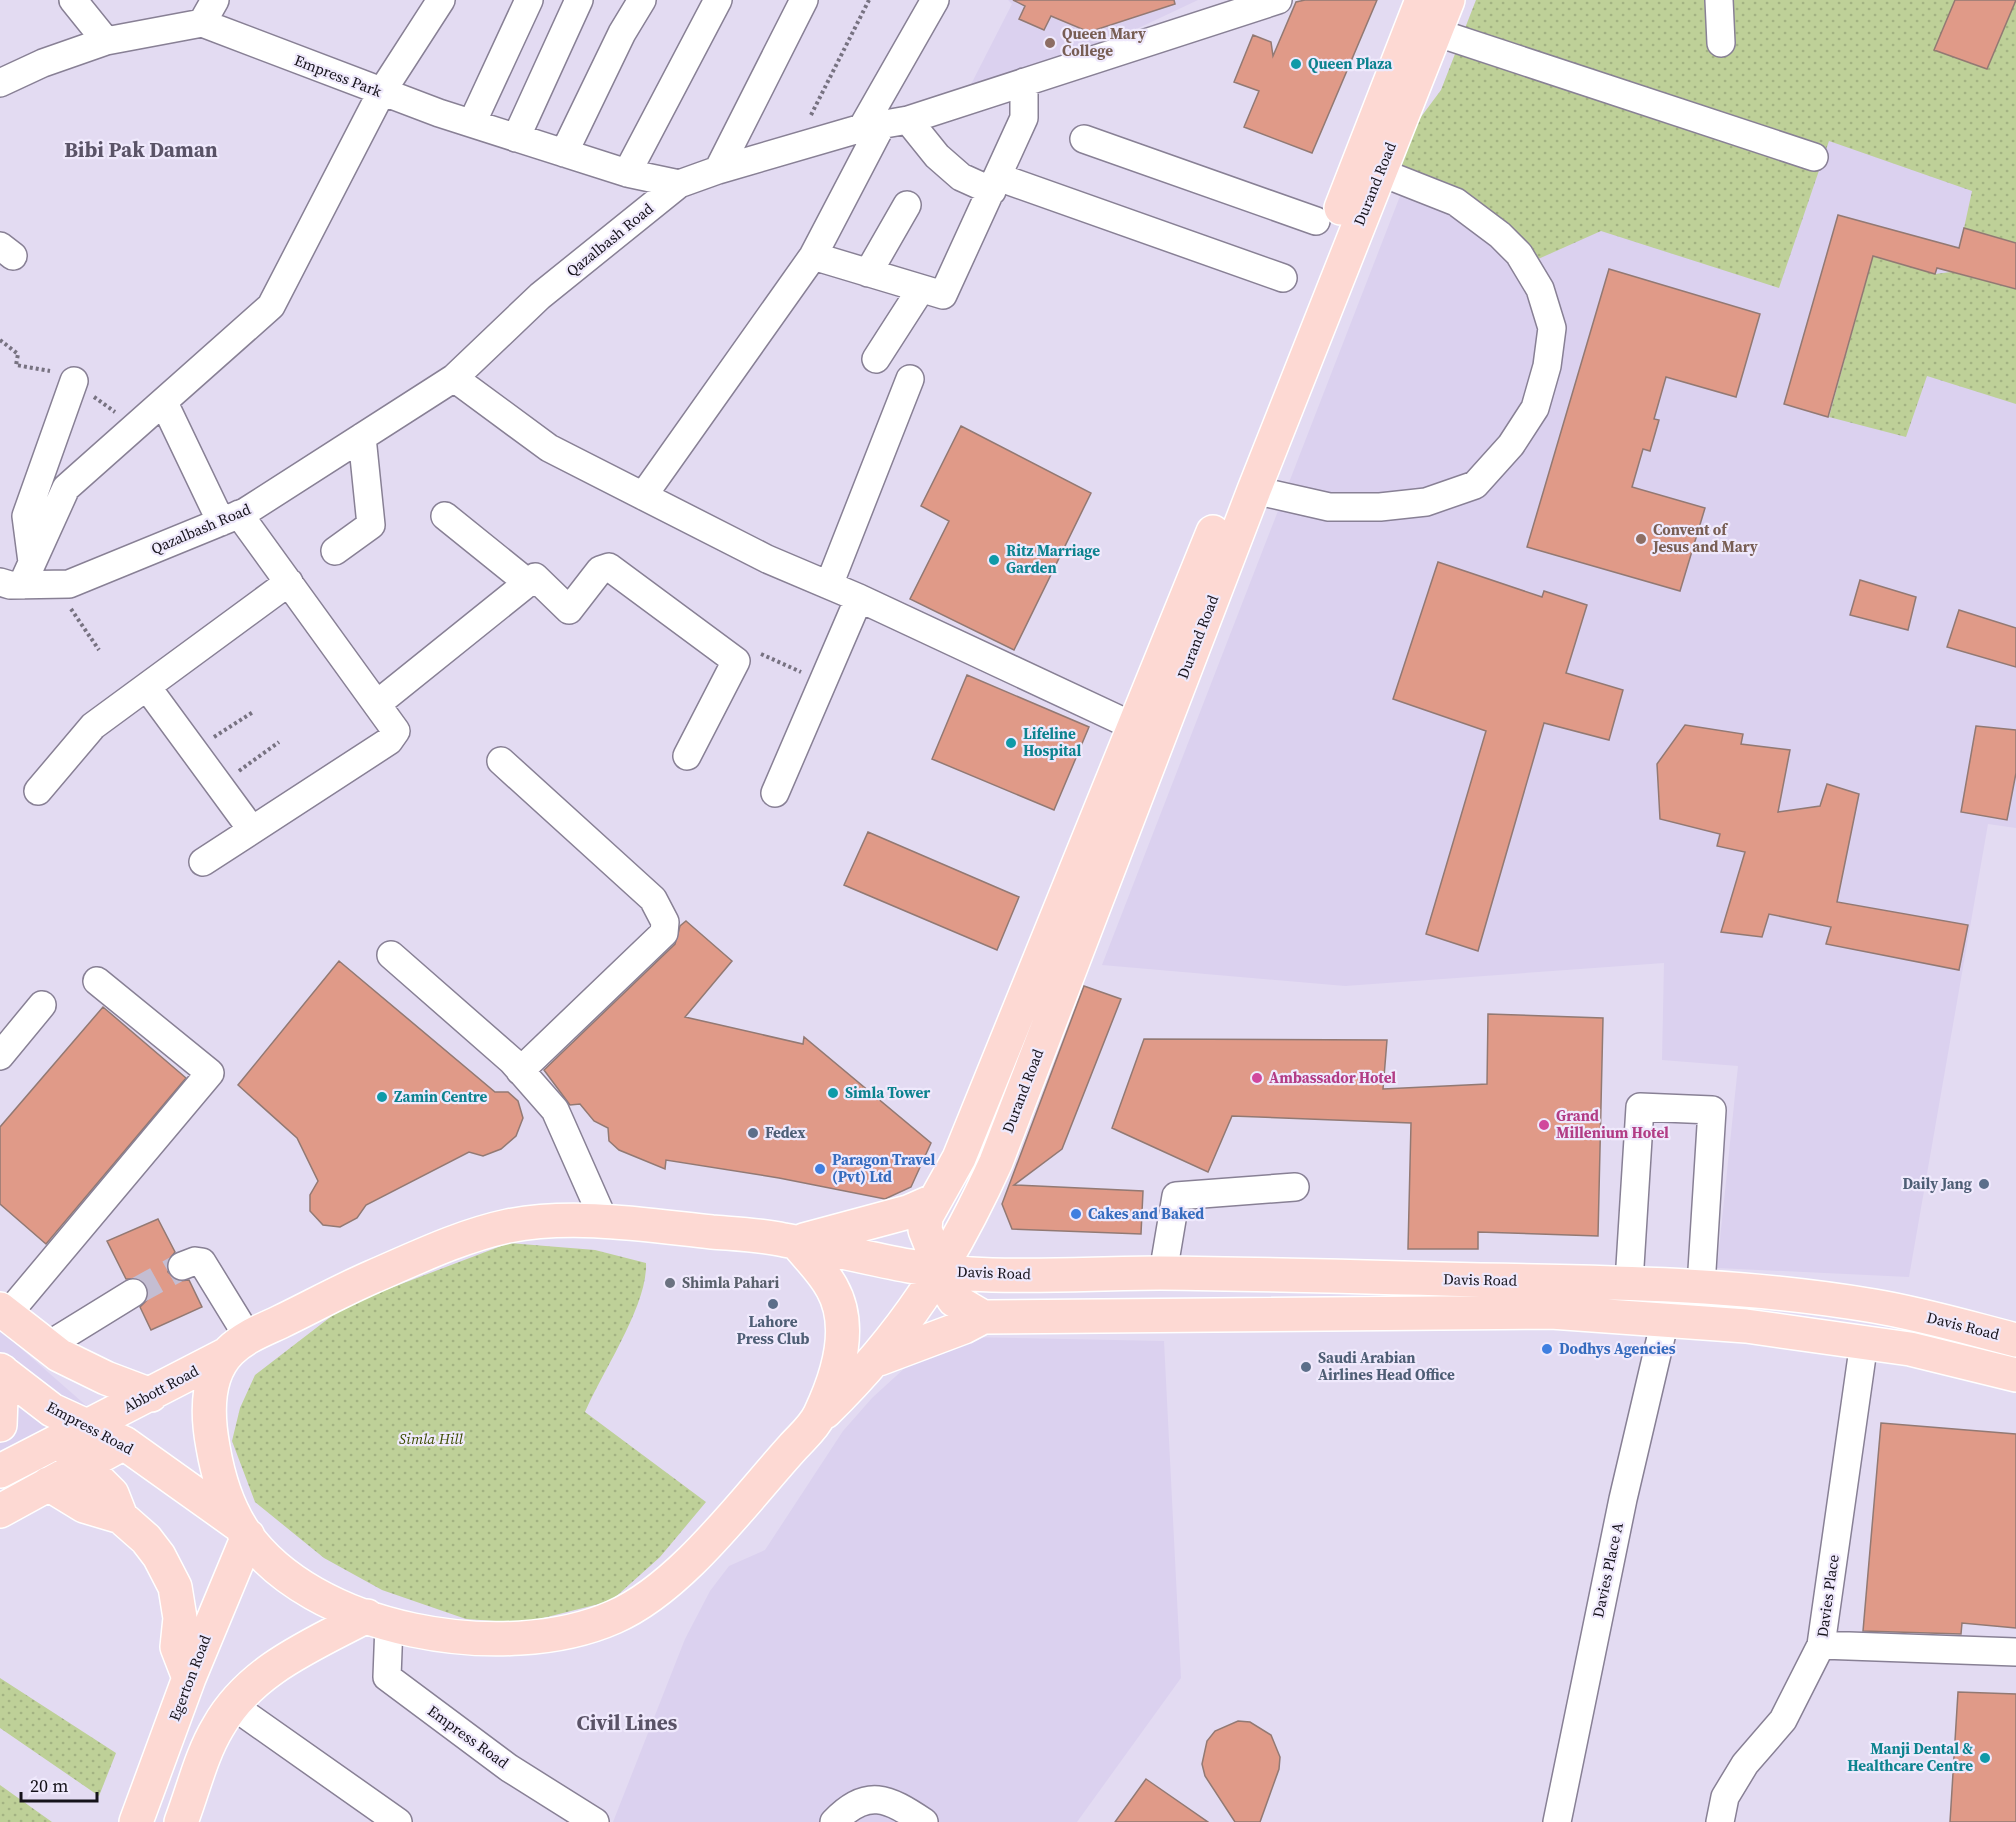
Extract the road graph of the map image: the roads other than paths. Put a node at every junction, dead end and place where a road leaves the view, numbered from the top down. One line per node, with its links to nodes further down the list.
1 (73, 0): 16 (street)
2 (215, 0): 14 (street)
3 (441, 0): 20 (street)
4 (529, 0): 21 (street)
5 (579, 0): 23 (street)
6 (642, 0): 25 (street)
7 (718, 0): 29 (street)
8 (804, 0): 27 (street)
9 (935, 0): 22 (street)
10 (1278, 0): 18 (street, Qazalbash Road)
11 (1422, 0): 56 (main road, Durand Road)
12 (1448, 0): 15 (main road, Durand Road)
13 (1719, 0): 17 (street)
14 (202, 23): 16 (street); 20 (street, Empress Park)
15 (1435, 32): 26 (street); 28 (main road, Durand Road)
16 (106, 41): 19 (street)
17 (1721, 43)
18 (1024, 82): 22 (street, Qazalbash Road); 31 (street)
19 (0, 84)
20 (381, 93): 21 (street, Empress Park); 49 (street)
21 (472, 123): 23 (street, Empress Park)
22 (884, 124): 27 (street, Qazalbash Road); 31 (street); 34 (street)
23 (516, 138): 25 (street, Empress Park)
24 (1084, 139): 33 (street)
25 (564, 153): 29 (street, Empress Park)
26 (1814, 157)
27 (718, 170): 30 (street, Qazalbash Road)
28 (1380, 172): 44 (main road, Durand Road); 44 (street)
29 (627, 173): 30 (street, Empress Park)
30 (679, 184): 39 (street, Qazalbash Road)
31 (995, 184): 36 (street); 37 (street)
32 (907, 205): 35 (street)
33 (1316, 221)
34 (813, 256): 35 (street); 45 (street)
35 (868, 273): 37 (street)
36 (1283, 278)
37 (932, 292): 38 (street)
38 (876, 359)
39 (454, 378): 43 (street, Qazalbash Road); 45 (street)
40 (910, 379): 52 (street)
41 (74, 381): 49 (street)
42 (167, 409): 47 (street)
43 (362, 437): 47 (street, Qazalbash Road); 48 (street)
44 (1254, 490): 73 (main road, Durand Road)
45 (643, 496): 52 (street)
46 (445, 516): 51 (street)
47 (230, 518): 49 (street, Qazalbash Road); 50 (street)
48 (335, 551)
49 (13, 582)
50 (289, 582): 54 (street); 55 (street)
51 (528, 583): 55 (street); 57 (street)
52 (829, 585): 53 (street)
53 (859, 598): 56 (street); 60 (street)
54 (147, 687): 59 (street); 61 (street)
55 (377, 704): 61 (street)
56 (1135, 727): 69 (main road, Durand Road)
57 (687, 756)
58 (501, 761): 67 (street)
59 (38, 791)
60 (775, 794)
61 (252, 830): 62 (street)
62 (203, 862)
63 (391, 955): 67 (street)
64 (97, 981): 78 (street)
65 (42, 1005): 66 (street)
66 (0, 1056)
67 (520, 1071): 70 (street)
68 (1295, 1187): 74 (street)
69 (933, 1201): 71 (main road); 73 (main road, Durand Road)
70 (605, 1222): 71 (main road); 84 (main road)
71 (796, 1242): 73 (main road, Davis Road); 89 (main road)
72 (182, 1266): 84 (street)
73 (940, 1270): 74 (main road, Davis Road); 79 (main road, Davis Road); 85 (main road, Durand Road)
74 (1163, 1273): 75 (main road, Davis Road)
75 (1629, 1282): 76 (main road, Davis Road); 76 (street)
76 (1701, 1287): 81 (main road, Davis Road)
77 (133, 1293): 83 (street)
78 (4, 1312): 83 (main road)
79 (983, 1317): 80 (main road); 85 (main road)
80 (1665, 1320): 82 (main road); 111 (street, Davies Place A)
81 (2016, 1340)
82 (1864, 1342): 87 (main road); 101 (street, Davies Place)
83 (47, 1346): 88 (main road)
84 (237, 1346): 88 (main road, Abbott Road); 99 (main road)
85 (877, 1360): 89 (main road, Durand Road)
86 (1, 1370): 90 (main road); 91 (main road, Empress Road)
87 (2016, 1375)
88 (151, 1395): 92 (main road, Abbott Road)
89 (818, 1420): 100 (main road)
90 (0, 1425)
91 (55, 1425): 92 (main road, Abbott Road); 94 (main road, Empress Road); 95 (main road, Abbott Road)
92 (89, 1427): 93 (main road, Empress Road)
93 (124, 1443): 94 (main road); 99 (main road, Empress Road)
94 (84, 1465): 96 (main road); 98 (main road, Empress Road)
95 (0, 1471)
96 (48, 1484): 97 (main road); 98 (main road)
97 (0, 1511)
98 (121, 1517): 103 (main road)
99 (244, 1531): 100 (main road); 103 (main road, Egerton Road)
100 (378, 1620): 104 (main road); 108 (street, Empress Road)
101 (1821, 1645): 102 (street); 112 (street, Davies Place)
102 (2016, 1652)
103 (189, 1678): 105 (main road, Egerton Road)
104 (232, 1705): 106 (main road); 107 (street)
105 (136, 1822)
106 (181, 1822)
107 (398, 1822)
108 (595, 1822)
109 (834, 1822): 110 (street)
110 (924, 1822)
111 (1557, 1822)
112 (1720, 1822)

